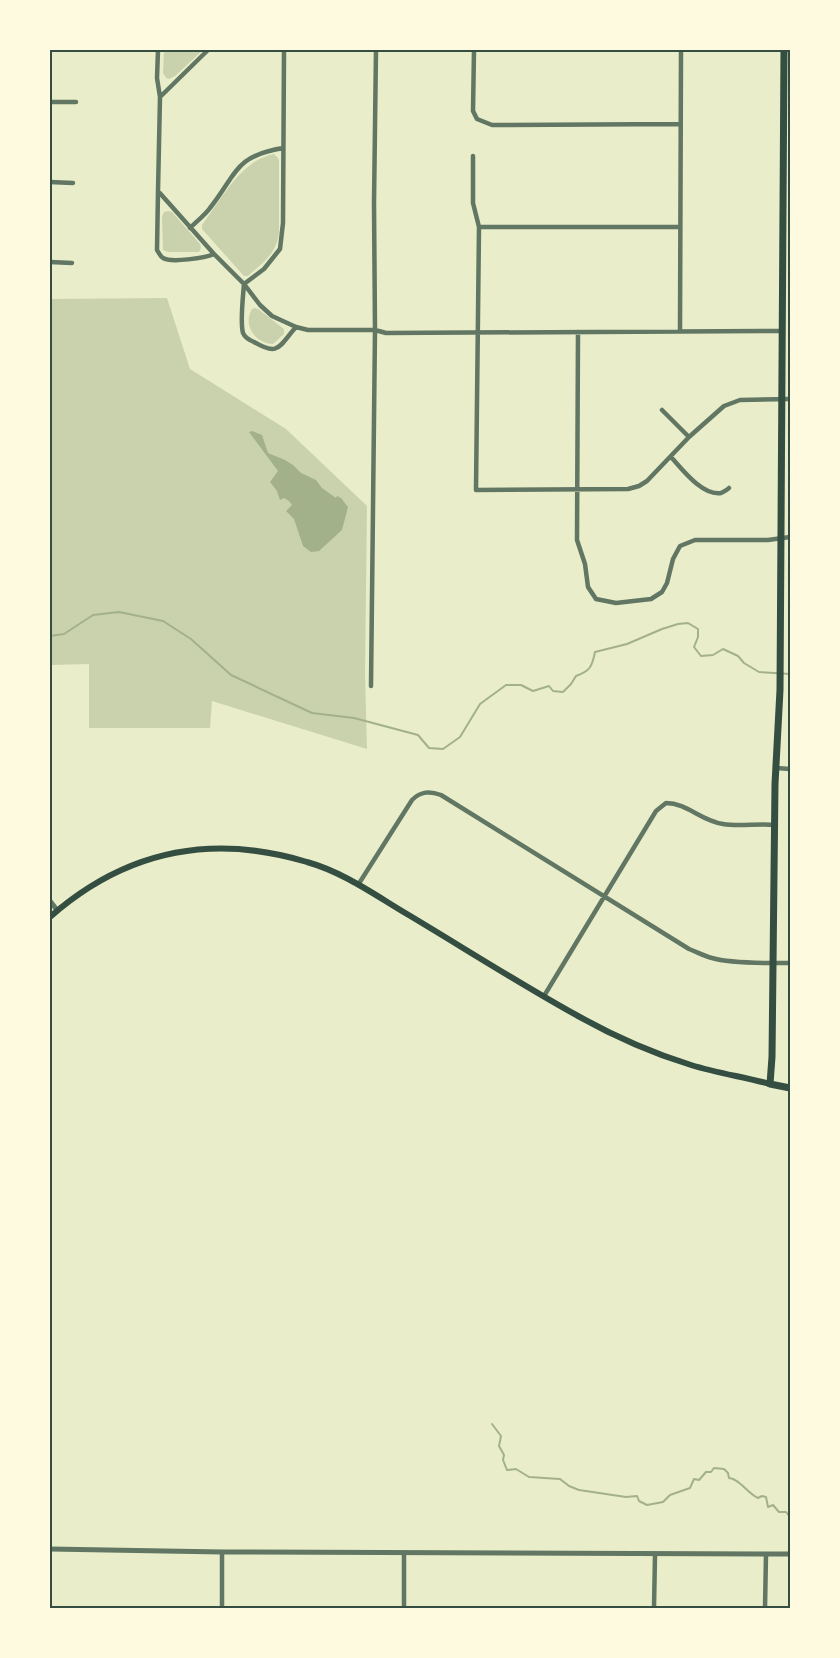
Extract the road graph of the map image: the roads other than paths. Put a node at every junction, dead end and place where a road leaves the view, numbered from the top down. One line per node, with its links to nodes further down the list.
1 (158, 50): 8 (street)
2 (208, 50): 8 (street)
3 (284, 50): 12 (street)
4 (376, 50): 25 (street)
5 (474, 50): 11 (street)
6 (681, 50): 11 (street)
7 (784, 50): 27 (main road)
8 (159, 97): 16 (street)
9 (50, 102): 10 (street)
10 (76, 102)
11 (680, 124): 17 (street)
12 (283, 147): 19 (street); 23 (street)
13 (473, 156): 18 (street)
14 (50, 182): 15 (street)
15 (73, 183)
16 (158, 192): 19 (street); 20 (street)
17 (679, 226): 18 (street); 26 (street)
18 (479, 227): 28 (street)
19 (190, 228): 20 (street)
20 (214, 254): 23 (street)
21 (50, 262): 22 (street)
22 (72, 263)
23 (244, 284): 24 (street); 24 (street)
24 (296, 327): 25 (street)
25 (375, 330): 28 (street); 39 (street)
26 (680, 331): 27 (street); 29 (street)
27 (782, 331): 30 (main road)
28 (478, 332): 29 (street); 36 (street)
29 (578, 332): 36 (street)
30 (781, 399): 31 (street); 33 (street); 38 (main road)
31 (790, 399)
32 (662, 410): 33 (street)
33 (689, 437): 34 (street)
34 (670, 457): 35 (street); 36 (street)
35 (729, 488)
36 (578, 490): 38 (street)
37 (790, 537): 38 (street)
38 (780, 538): 40 (main road)
39 (371, 686)
40 (776, 768): 41 (street); 42 (main road)
41 (790, 769)
42 (775, 825): 44 (street); 48 (main road)
43 (358, 885): 44 (street); 46 (main road); 50 (main road)
44 (604, 896): 48 (street); 50 (street)
45 (50, 901): 46 (street)
46 (57, 910): 47 (main road)
47 (50, 917)
48 (773, 963): 49 (street); 51 (main road)
49 (790, 963)
50 (544, 996): 51 (main road)
51 (770, 1084): 52 (main road)
52 (790, 1088)
53 (50, 1549): 54 (street)
54 (222, 1552): 55 (street); 59 (street)
55 (404, 1554): 58 (street); 60 (street)
56 (766, 1554): 57 (street); 58 (street); 62 (street)
57 (790, 1554)
58 (655, 1555): 61 (street)
59 (222, 1608)
60 (404, 1608)
61 (654, 1608)
62 (765, 1608)

